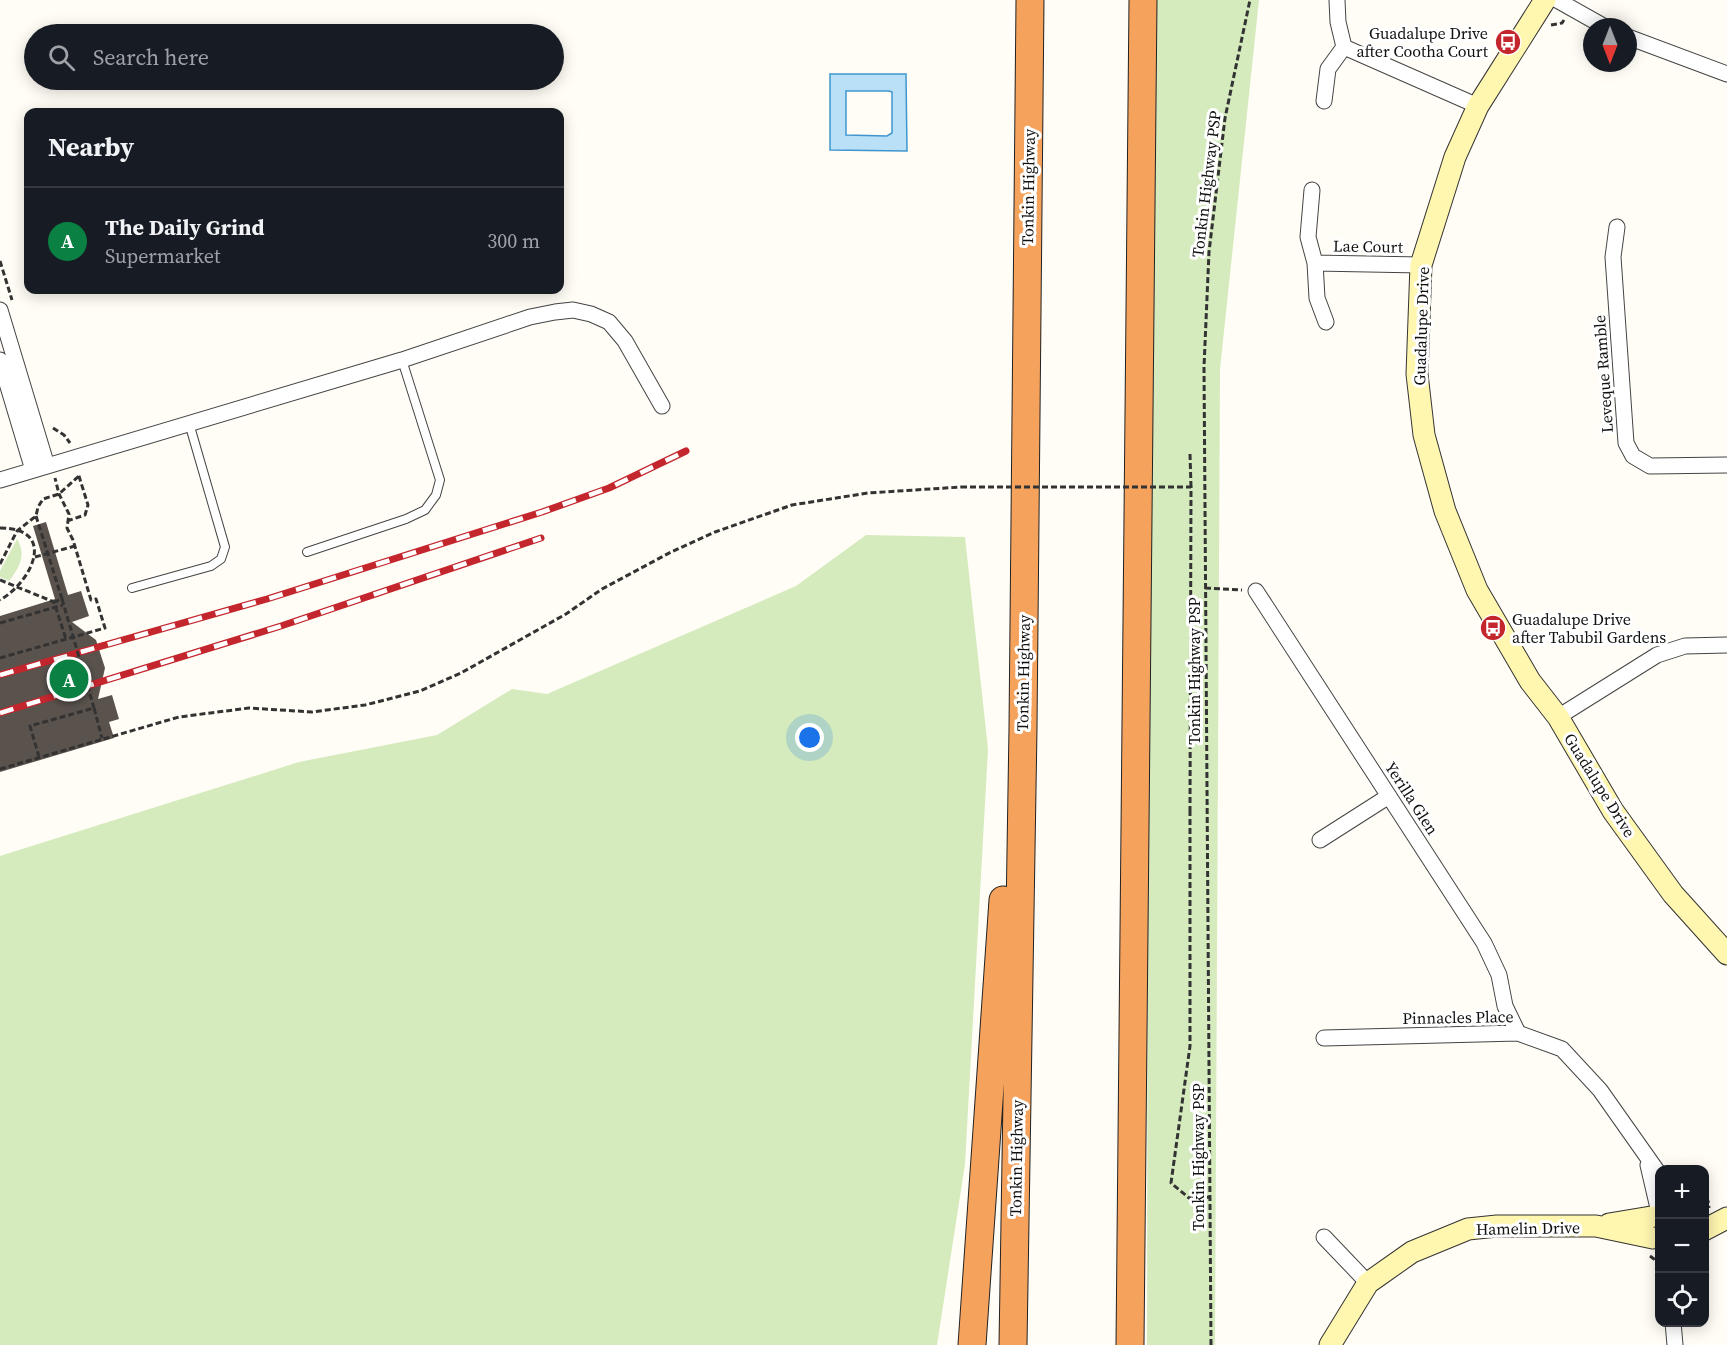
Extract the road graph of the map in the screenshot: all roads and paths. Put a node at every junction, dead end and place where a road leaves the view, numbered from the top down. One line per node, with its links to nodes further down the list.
1 (1030, 0): 59 (highway, Tonkin Highway)
2 (1143, 0): 79 (highway)
3 (1250, 0): 47 (path, Tonkin Highway PSP)
4 (1337, 0): 11 (street)
5 (1545, 0): 14 (street, Guadalupe Drive)
6 (1557, 0): 7 (street)
7 (1571, 8): 8 (street); 9 (path)
8 (1589, 18)
9 (1550, 25)
10 (1637, 40): 12 (street)
11 (1344, 47): 13 (street); 14 (street)
12 (1727, 74)
13 (1324, 101)
14 (1478, 106): 19 (street, Guadalupe Drive)
15 (1312, 190): 18 (street, Lae Court)
16 (1617, 227): 29 (street, Leveque Ramble)
17 (0, 261): 20 (path)
18 (1315, 263): 19 (street, Lae Court); 21 (street, Lae Court)
19 (1421, 265): 58 (street, Guadalupe Drive)
20 (7, 308): 30 (street)
21 (1326, 322)
22 (0, 360): 30 (street)
23 (402, 360): 24 (street); 25 (street); 40 (lane)
24 (662, 406)
25 (189, 423): 28 (street); 46 (lane)
26 (49, 424): 28 (path)
27 (1190, 454): 33 (path)
28 (74, 457): 30 (street); 31 (path)
29 (1727, 465)
30 (40, 468): 32 (street); 34 (path)
31 (79, 476): 34 (path); 36 (path)
32 (0, 480)
33 (1191, 487): 60 (path, bridge); 70 (path, bridge)
34 (59, 494): 35 (path); 36 (path)
35 (36, 516): 38 (path); 41 (path)
36 (68, 521): 39 (path)
37 (0, 528): 38 (path)
38 (17, 531): 42 (path); 43 (path)
39 (75, 546): 41 (path); 54 (path)
40 (307, 552)
41 (48, 554): 42 (path); 49 (path)
42 (35, 557): 45 (path)
43 (0, 564)
44 (0, 580): 45 (path)
45 (17, 588): 50 (path); 51 (path)
46 (132, 588)
47 (1205, 588): 48 (path); 70 (path, Tonkin Highway PSP)
48 (1256, 591): 63 (street, Yerilla Glen)
49 (62, 599): 51 (path); 52 (path, bridge)
50 (0, 600)
51 (54, 602): 54 (path)
52 (63, 605): 53 (path); 57 (path, bridge)
53 (0, 624)
54 (66, 639): 56 (path)
55 (1727, 645): 58 (street)
56 (0, 658)
57 (94, 708): 60 (path); 61 (path)
58 (1558, 717): 65 (street, Guadalupe Drive)
59 (1023, 728): 85 (highway); 86 (highway, Tonkin Highway)
60 (102, 738): 61 (path)
61 (39, 757): 62 (path)
62 (0, 769)
63 (1389, 796): 64 (street); 66 (street, Yerilla Glen)
64 (1320, 840)
65 (1727, 954)
66 (1518, 1033): 67 (street, Pinnacles Place); 68 (street, Pinnacles Place)
67 (1324, 1038)
68 (1646, 1156): 69 (street, Pinnacles Place); 71 (street, Pinnacles Place)
69 (1655, 1169)
70 (1210, 1197): 89 (path, Tonkin Highway PSP)
71 (1655, 1205)
72 (1655, 1210): 77 (street, Hamelin Drive)
73 (1727, 1211): 74 (street)
74 (1709, 1212)
75 (1655, 1214): 81 (street)
76 (1727, 1218): 78 (street)
77 (1596, 1226): 82 (street, Hamelin Drive); 83 (street, Hamelin Drive)
78 (1709, 1227)
79 (1132, 1229): 87 (highway); 88 (highway)
80 (1323, 1237): 83 (street)
81 (1655, 1240)
82 (1655, 1243)
83 (1368, 1283): 90 (street, Hamelin Drive)
84 (1673, 1327): 91 (street)
85 (972, 1345)
86 (1013, 1345)
87 (1130, 1345)
88 (1141, 1345)
89 (1211, 1345)
90 (1330, 1345)
91 (1674, 1345)

